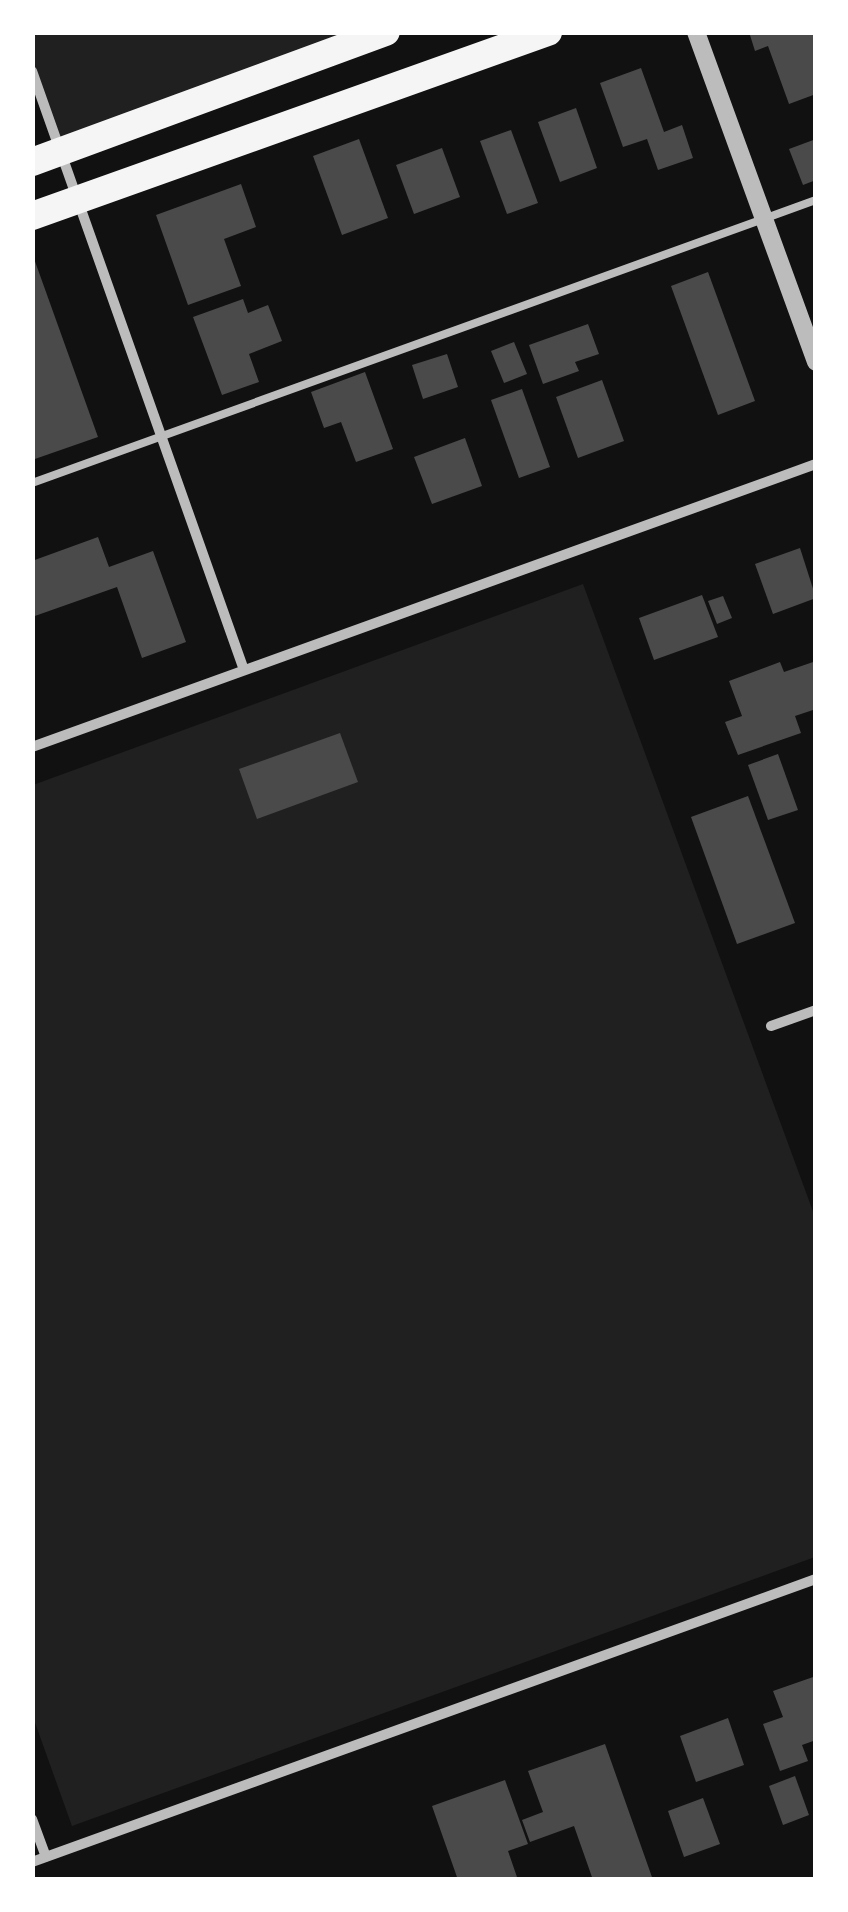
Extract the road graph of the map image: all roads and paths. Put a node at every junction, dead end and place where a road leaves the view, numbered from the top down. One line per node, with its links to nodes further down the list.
1 (386, 32): 5 (highway)
2 (548, 32): 7 (highway)
3 (696, 32): 10 (street)
4 (32, 71): 5 (street)
5 (61, 152): 6 (highway); 7 (street)
6 (32, 162)
7 (81, 199): 9 (highway); 12 (street)
8 (816, 200): 10 (lane)
9 (32, 216)
10 (764, 219): 11 (street); 12 (lane)
11 (816, 362)
12 (163, 436): 14 (lane); 15 (street)
13 (816, 464): 15 (street)
14 (32, 482)
15 (244, 670): 16 (street)
16 (32, 747)
17 (816, 1010): 18 (street)
18 (771, 1026)
19 (816, 1579): 21 (street)
20 (32, 1818): 21 (street)
21 (46, 1856): 22 (street)
22 (32, 1862)

